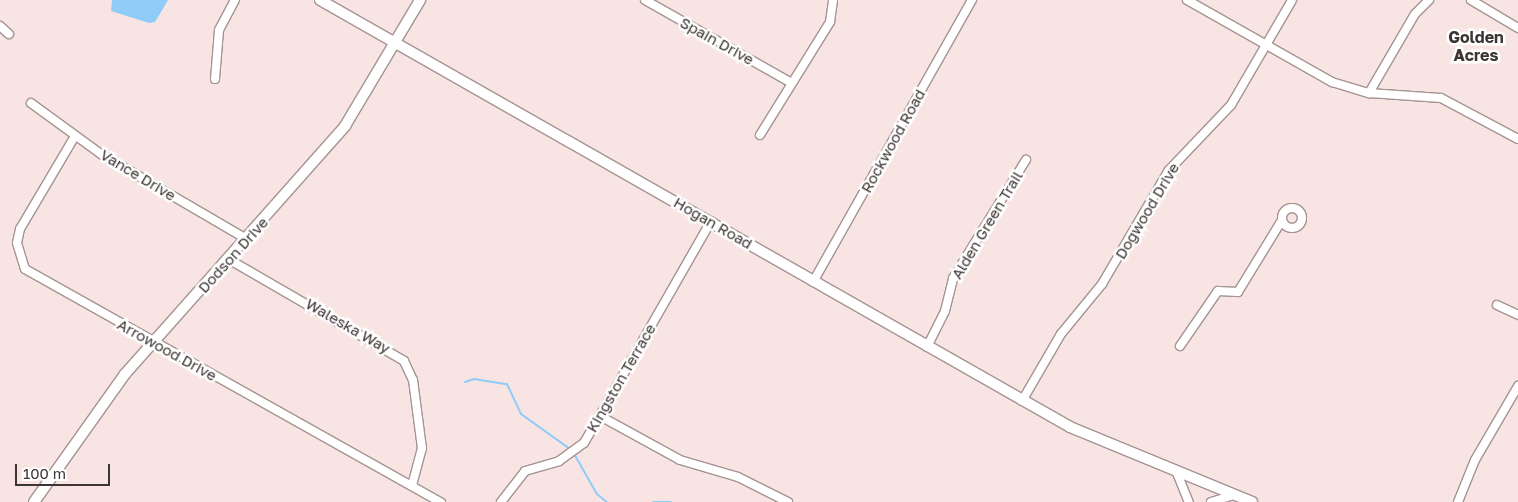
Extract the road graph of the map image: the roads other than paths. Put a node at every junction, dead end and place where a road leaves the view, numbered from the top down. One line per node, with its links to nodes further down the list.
1 (236, 0): 16 (street)
2 (320, 0): 14 (street, Hogan Road)
3 (420, 0): 14 (street, Dodson Drive)
4 (645, 0): 17 (street, Spain Drive)
5 (832, 0): 17 (street)
6 (972, 0): 28 (street, Rockwood Road)
7 (1187, 0): 15 (street)
8 (1292, 0): 15 (street, Dogwood Drive)
9 (1429, 0): 18 (street)
10 (1471, 0): 12 (street)
11 (0, 26): 13 (street)
12 (1518, 28)
13 (10, 34)
14 (396, 43): 25 (street, Hogan Road); 26 (street, Dodson Drive)
15 (1266, 45): 18 (street); 35 (street, Dogwood Drive)
16 (215, 79)
17 (790, 82): 20 (street)
18 (1369, 93): 22 (street)
19 (31, 103): 21 (street, Vance Drive)
20 (760, 135)
21 (75, 136): 26 (street, Vance Drive); 31 (street, Arrowood Drive)
22 (1518, 139)
23 (1026, 160): 33 (street, Alden Green Trail)
24 (1282, 220): 32 (street)
25 (711, 221): 28 (street, Hogan Road); 36 (street, Kingston Terrace)
26 (248, 240): 27 (street, Dodson Drive)
27 (230, 260): 31 (street, Dodson Drive); 38 (street, Waleska Way)
28 (813, 282): 33 (street, Hogan Road)
29 (1497, 305): 30 (street)
30 (1518, 315)
31 (154, 343): 38 (street, Arrowood Drive); 40 (street, Dodson Drive)
32 (1180, 346)
33 (927, 347): 35 (street, Hogan Road)
34 (1518, 386): 47 (street)
35 (1022, 401): 37 (street, Hogan Road)
36 (600, 416): 42 (street, Kingston Terrace); 43 (street)
37 (1177, 473): 39 (street, Hogan Road); 44 (street)
38 (412, 486): 41 (street, Arrowood Drive)
39 (1234, 495): 45 (street); 46 (street, Hogan Road)
40 (34, 502)
41 (441, 502)
42 (501, 502)
43 (788, 502)
44 (1189, 502)
45 (1211, 502)
46 (1252, 502)
47 (1458, 502)

